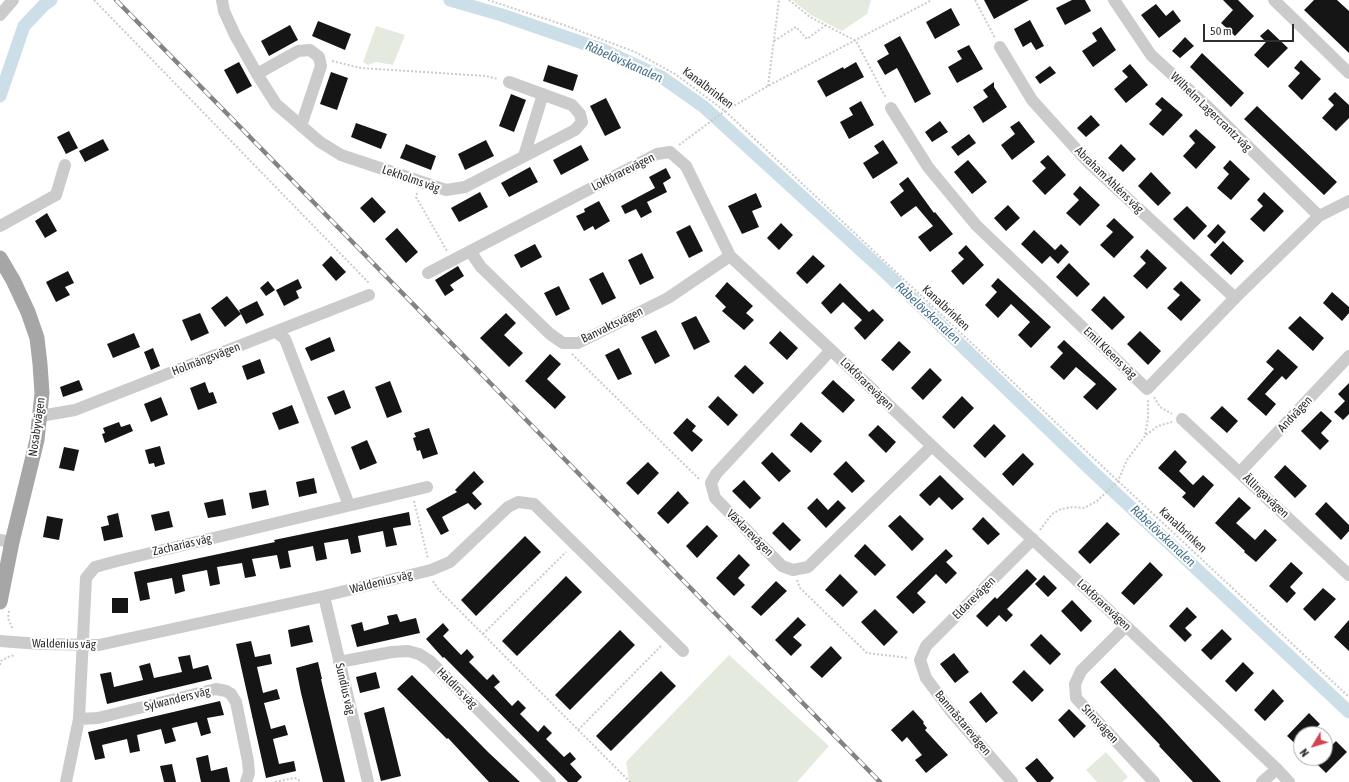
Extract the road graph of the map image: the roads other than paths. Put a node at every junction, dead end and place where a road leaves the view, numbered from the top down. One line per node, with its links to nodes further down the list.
1 (13, 0): 5 (street)
2 (222, 0): 7 (street, Lekholms väg)
3 (1114, 0): 16 (street, Wilhelm Lagercrantz väg)
4 (1274, 0): 8 (street)
5 (0, 15)
6 (1000, 47): 23 (street, Abraham Ahléns väg)
7 (257, 74): 12 (street, Lekholms väg); 12 (street)
8 (1349, 74)
9 (509, 82): 10 (street, Lekholms väg)
10 (543, 94): 13 (street); 13 (street, Lekholms väg)
11 (891, 108): 23 (street, Emil Kleens väg)
12 (301, 126): 13 (street, Lekholms väg)
13 (524, 156)
14 (65, 165): 17 (street)
15 (1349, 201): 16 (street, Emil Kleens väg)
16 (1319, 216): 23 (street, Emil Kleens väg)
17 (0, 226)
18 (470, 252): 19 (street, Banvaktsvägen); 19 (street, Lokförarevägen); 21 (street, Lokförarevägen)
19 (730, 256): 25 (street, Lokförarevägen)
20 (0, 258): 27 (main road, Nosabyvägen)
21 (428, 273)
22 (369, 295): 24 (street, Holmängsvägen)
23 (1235, 298)
24 (276, 332): 27 (street, Holmängsvägen); 32 (street)
25 (831, 350): 29 (street, Lokförarevägen); 29 (street, Växlarevägen)
26 (1349, 356): 30 (street, Andvägen)
27 (40, 416): 34 (main road, Nosabyvägen)
28 (1182, 419): 30 (street, Ällingavägen)
29 (932, 446): 33 (street, Lokförarevägen)
30 (1240, 472): 35 (street, Ällingavägen)
31 (427, 487): 32 (street, Zacharias väg)
32 (349, 505): 40 (street, Zacharias väg)
33 (1033, 539): 38 (street, Lokförarevägen); 42 (street, Eldarevägen)
34 (6, 541): 37 (main road, Nosabyvägen)
35 (1349, 575)
36 (324, 596): 40 (street, Waldenius väg); 41 (street, Waldenius väg); 43 (street, Sundius väg)
37 (0, 602)
38 (1126, 626): 45 (street, Lokförarevägen); 51 (street, Stinsvägen)
39 (0, 641): 40 (street, Waldenius väg)
40 (82, 645): 44 (street)
41 (683, 651)
42 (920, 660): 50 (street, Banmästarevägen)
43 (339, 662): 48 (street, Sundius väg); 49 (street, Haldins väg)
44 (79, 719): 46 (street); 47 (street, Sylwanders väg)
45 (1277, 769): 52 (street); 53 (street, Lokförarevägen)
46 (66, 782)
47 (246, 782)
48 (368, 782)
49 (550, 782)
50 (1012, 782)
51 (1154, 782)
52 (1262, 782)
53 (1289, 782)

